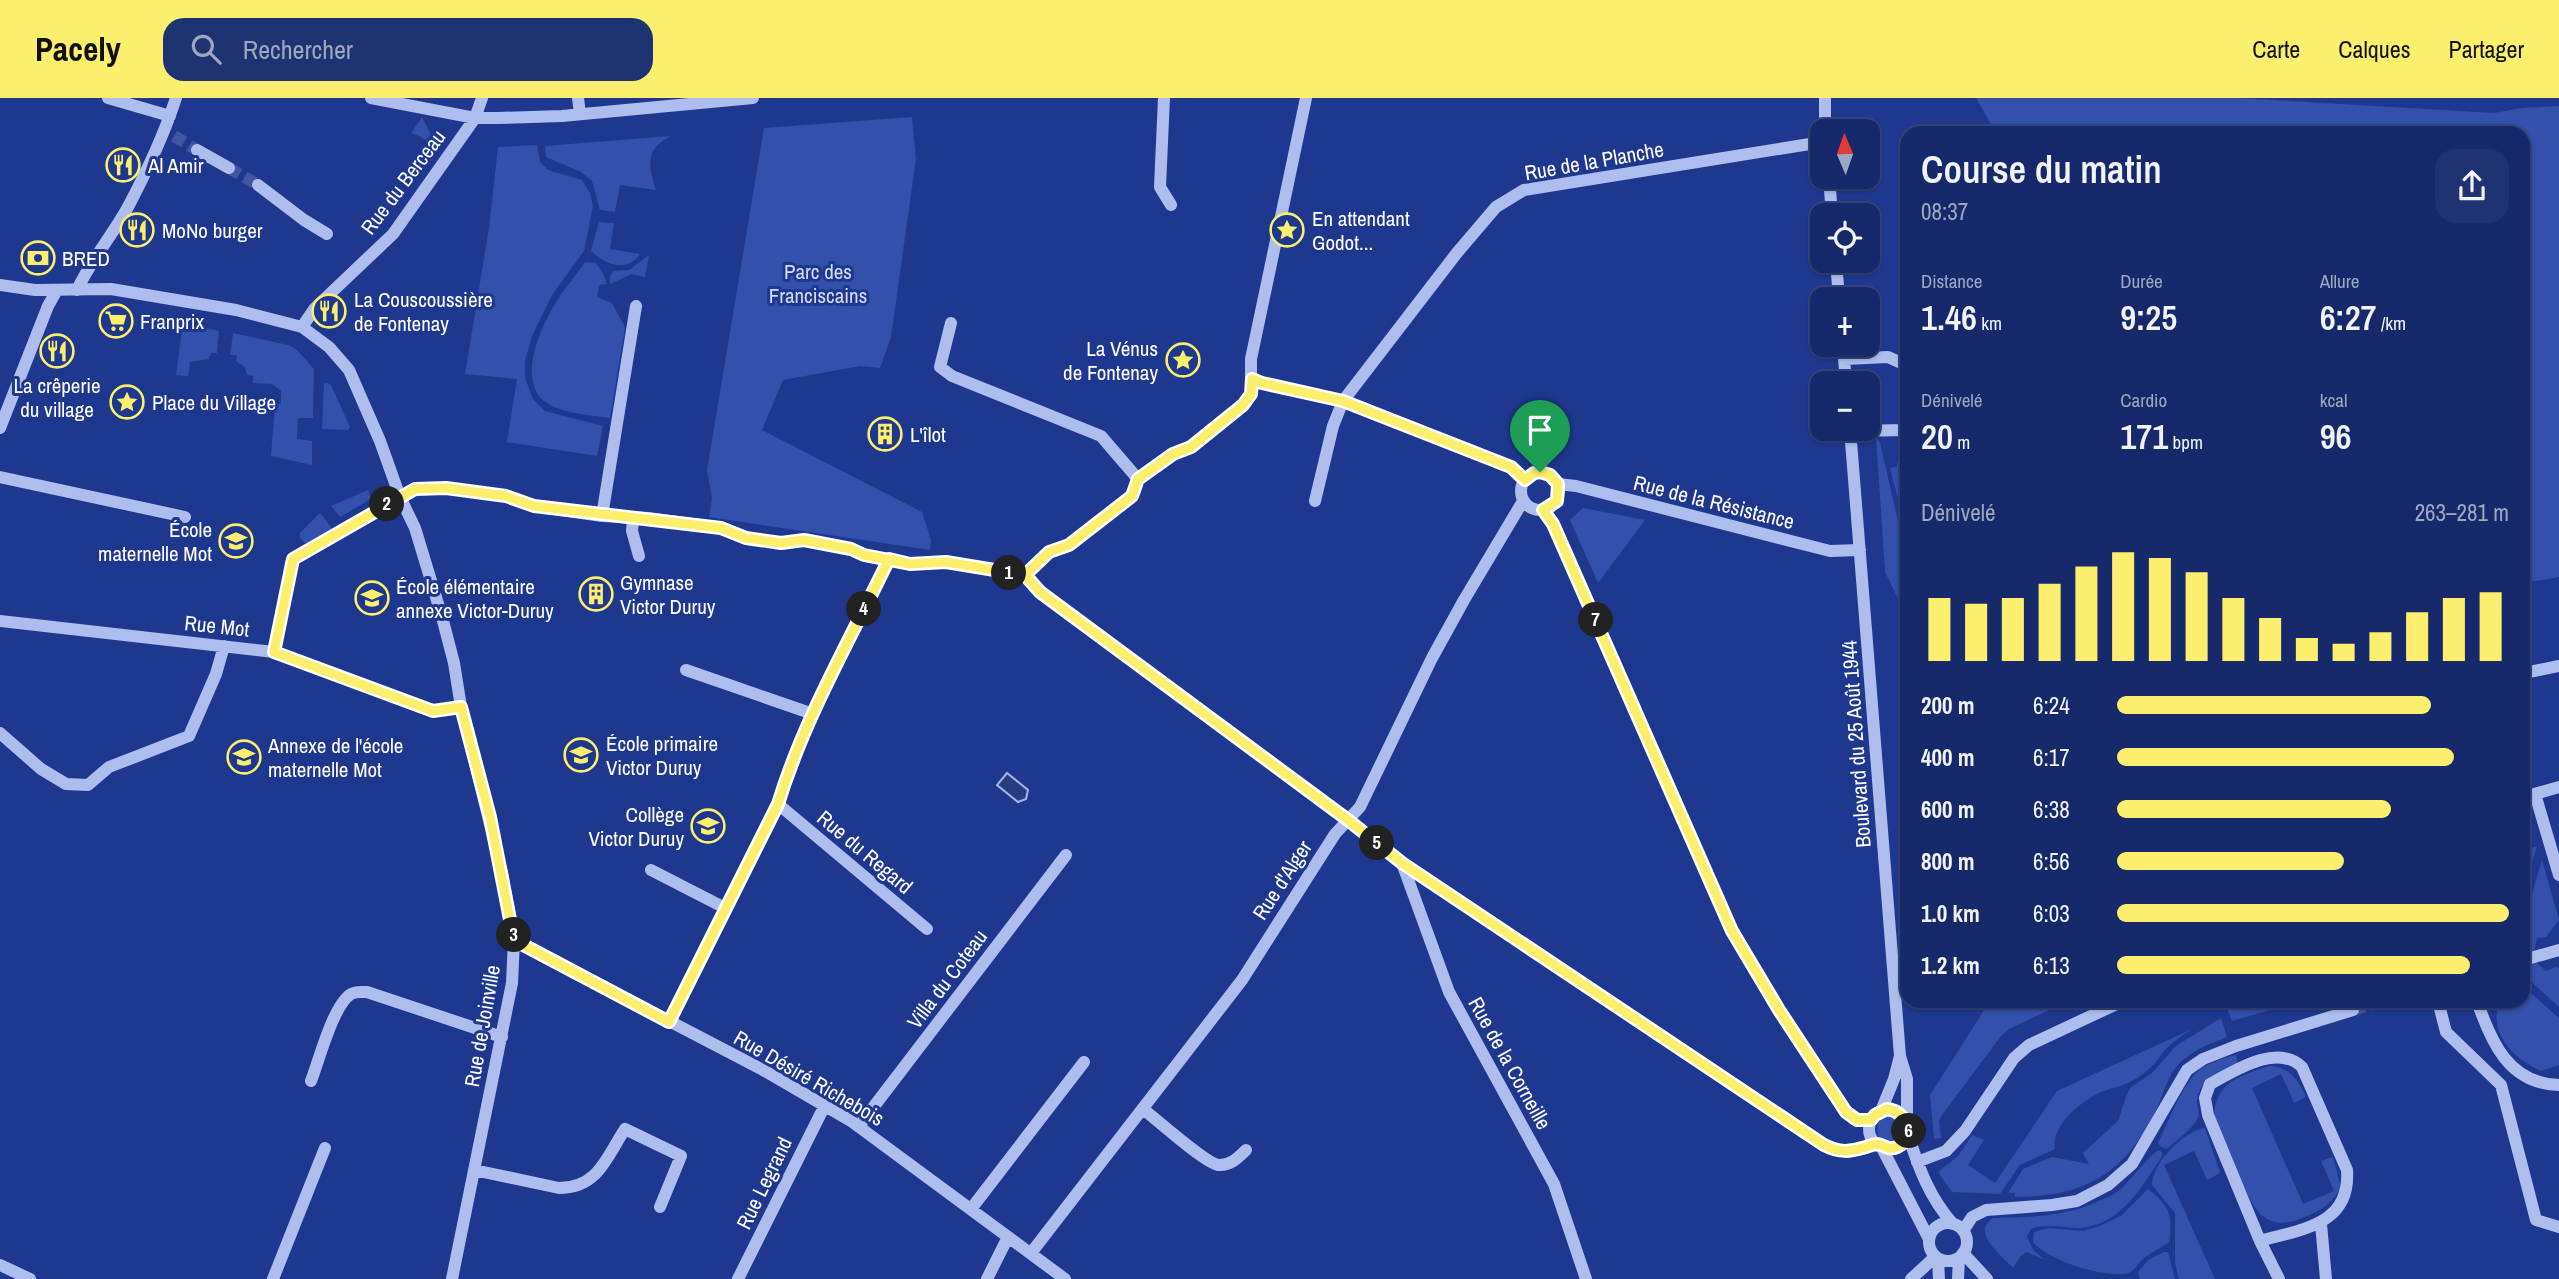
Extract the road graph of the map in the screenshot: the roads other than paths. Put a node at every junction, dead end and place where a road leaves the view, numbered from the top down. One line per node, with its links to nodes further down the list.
1 (108, 98): 13 (street)
2 (176, 98): 13 (street)
3 (372, 98): 10 (street)
4 (482, 98): 14 (street, Rue du Berceau)
5 (578, 98): 12 (street)
6 (753, 98): 11 (street)
7 (1164, 98): 20 (street)
8 (1306, 98): 31 (street)
9 (1825, 98): 15 (street)
10 (389, 99): 14 (street)
11 (736, 99): 12 (street)
12 (580, 114): 14 (street)
13 (170, 116): 24 (street)
14 (475, 118): 27 (street, Rue du Berceau)
15 (1825, 119)
16 (1810, 144): 32 (street, Rue de la Planche)
17 (197, 150): 18 (street)
18 (229, 168)
19 (258, 186): 21 (street)
20 (1171, 205)
21 (327, 234)
22 (0, 285): 23 (street)
23 (57, 290): 24 (street); 33 (street)
24 (77, 290): 27 (street)
25 (636, 306): 45 (street)
26 (951, 323): 38 (street)
27 (302, 327): 41 (street, Rue de Joinville)
28 (1844, 359): 29 (street); 30 (street)
29 (1900, 362)
30 (1845, 371)
31 (1252, 379): 32 (street); 38 (street)
32 (1343, 401): 39 (street); 42 (street, Rue de la Planche)
33 (0, 428)
34 (1880, 429): 35 (street)
35 (1900, 429)
36 (1851, 441): 48 (street, Boulevard du 25 Août 1944)
37 (0, 477): 46 (street)
38 (1138, 479): 51 (street)
39 (1525, 480): 40 (street); 43 (street)
40 (1558, 484): 44 (street); 48 (street, Rue de la Résistance)
41 (400, 497): 45 (street); 54 (street); 58 (street, Rue de Joinville)
42 (1315, 501)
43 (1523, 501): 44 (street); 65 (street, Rue d'Alger)
44 (1543, 510): 87 (street)
45 (602, 516): 47 (street)
46 (185, 517)
47 (633, 519): 49 (street); 50 (street)
48 (1860, 550): 81 (street, Boulevard du 25 Août 1944)
49 (639, 556)
50 (889, 559): 51 (street); 59 (street)
51 (1025, 575): 65 (street)
52 (0, 621): 53 (street, Rue Mot)
53 (224, 646): 54 (street, Rue Mot); 60 (street)
54 (274, 652): 58 (street, Rue Mot)
55 (2559, 666): 57 (street)
56 (686, 670): 59 (street)
57 (2530, 672)
58 (461, 707): 72 (street, Rue de Joinville)
59 (813, 714): 64 (street)
60 (0, 733)
61 (2559, 787): 62 (street)
62 (2530, 795)
63 (2530, 798): 69 (street)
64 (778, 804): 70 (street); 71 (street, Rue du Regard)
65 (1348, 820): 67 (street); 86 (street, Rue d'Alger)
66 (1066, 855): 88 (street, Villa du Coteau)
67 (1402, 863): 90 (street); 113 (street, Rue de la Corneille)
68 (652, 870): 70 (street)
69 (2559, 875)
70 (725, 908): 79 (street)
71 (927, 929)
72 (514, 940): 79 (street, Rue Désiré Richebois); 80 (street, Rue de Joinville)
73 (2559, 950): 74 (street)
74 (2530, 958)
75 (2108, 1008): 93 (street)
76 (2440, 1008): 98 (street)
77 (2479, 1008): 84 (street)
78 (2353, 1010): 99 (street)
79 (669, 1022): 85 (street, Rue Désiré Richebois)
80 (502, 1037): 83 (street); 94 (street, Rue de Joinville)
81 (1900, 1056): 87 (street, Boulevard du 25 Août 1944); 89 (street, Boulevard du 25 Août 1944)
82 (1084, 1062): 96 (street)
83 (311, 1081)
84 (2559, 1085)
85 (825, 1105): 88 (street, Rue Désiré Richebois); 110 (street, Rue Legrand)
86 (1143, 1109): 92 (street); 103 (street, Rue d'Alger)
87 (1876, 1116): 89 (street); 90 (street)
88 (859, 1126): 96 (street, Rue Désiré Richebois)
89 (1908, 1128): 90 (street); 93 (street, Boulevard du 25 Août 1944)
90 (1880, 1146): 101 (street)
91 (325, 1148): 108 (street)
92 (1246, 1150)
93 (1917, 1162): 99 (street, Boulevard du 25 Août 1944)
94 (474, 1170): 95 (street); 109 (street, Rue de Joinville)
95 (660, 1207)
96 (971, 1209): 100 (street, Rue Désiré Richebois)
97 (2321, 1224): 102 (street); 102 (street); 119 (street)
98 (2559, 1227)
99 (1958, 1228): 101 (street); 104 (street)
100 (1008, 1237): 103 (street, Rue Désiré Richebois); 111 (street)
101 (1929, 1240): 105 (street)
102 (2260, 1241): 118 (street)
103 (1031, 1254): 112 (street, Rue Désiré Richebois)
104 (1961, 1256): 105 (street); 116 (street); 117 (street)
105 (1936, 1258): 114 (street); 115 (street)
106 (0, 1265): 107 (street)
107 (30, 1279)
108 (273, 1279)
109 (452, 1279)
110 (738, 1279)
111 (987, 1279)
112 (1065, 1279)
113 (1586, 1279)
114 (1911, 1279)
115 (1938, 1279)
116 (1958, 1279)
117 (1987, 1279)
118 (2279, 1279)
119 (2326, 1279)

